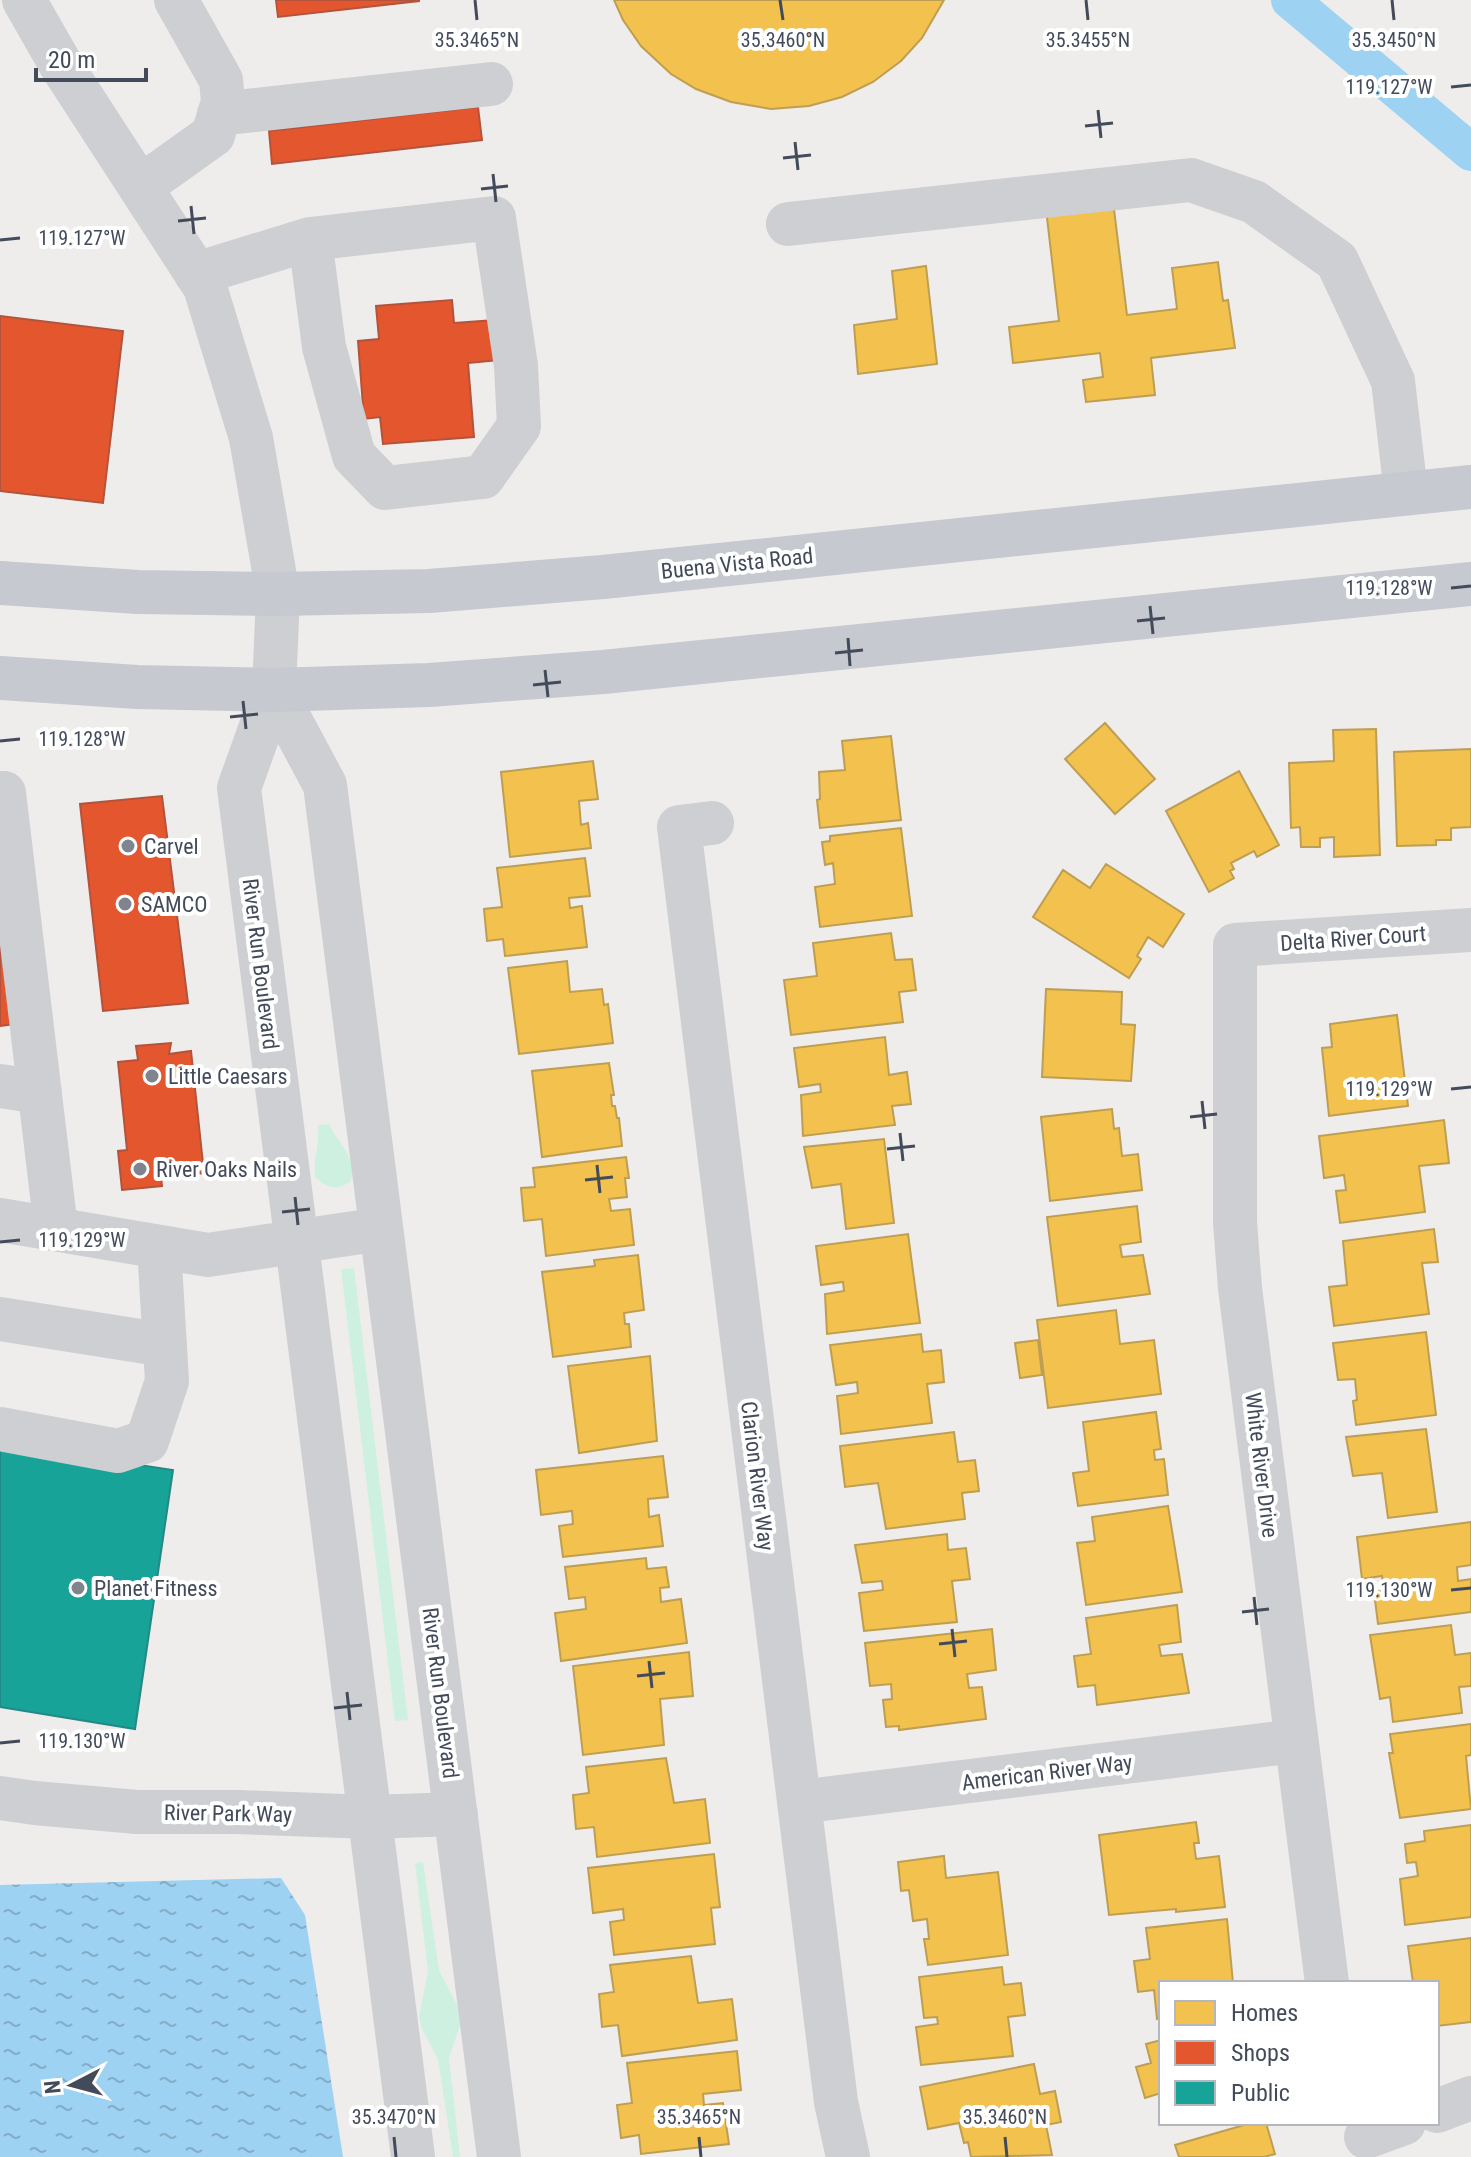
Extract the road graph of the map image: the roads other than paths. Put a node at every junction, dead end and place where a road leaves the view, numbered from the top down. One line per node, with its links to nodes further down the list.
1 (24, 0): 5 (street, River Run Boulevard)
2 (176, 0): 4 (street)
3 (491, 84): 4 (street)
4 (219, 114): 5 (street)
5 (140, 187): 8 (street, River Run Boulevard)
6 (788, 224): 10 (street)
7 (310, 239): 7 (street); 8 (street)
8 (196, 274): 13 (street, River Run Boulevard)
9 (1471, 487): 10 (main road, Buena Vista Road)
10 (1406, 493): 13 (main road, Buena Vista Road)
11 (0, 583): 13 (main road, Buena Vista Road)
12 (1471, 584): 15 (main road)
13 (278, 594): 15 (street, River Run Boulevard)
14 (0, 678): 15 (main road)
15 (274, 690): 25 (street, River Run Boulevard); 26 (street, River Run Boulevard)
16 (0, 793): 18 (street)
17 (712, 823): 33 (street, Clarion River Way)
18 (6, 858): 19 (street)
19 (9, 914): 22 (street)
20 (1471, 930): 21 (street, Delta River Court)
21 (1235, 945): 31 (street, White River Drive)
22 (20, 1089): 24 (street)
23 (0, 1220): 24 (street)
24 (56, 1229): 27 (street)
25 (381, 1229): 26 (street); 34 (street, River Run Boulevard)
26 (297, 1243): 27 (street); 35 (street, River Run Boulevard)
27 (159, 1247): 29 (street)
28 (0, 1319): 29 (street)
29 (165, 1345): 30 (street)
30 (0, 1429)
31 (1296, 1741): 33 (street, American River Way); 36 (street, White River Drive)
32 (0, 1798): 35 (street, River Park Way)
33 (799, 1802): 41 (street, Clarion River Way)
34 (456, 1814): 35 (street, River Park Way); 40 (street, River Run Boulevard)
35 (370, 1817): 39 (street, River Run Boulevard)
36 (1327, 1981)
37 (1471, 2098): 38 (street)
38 (1439, 2110)
39 (413, 2157)
40 (499, 2157)
41 (848, 2157)

